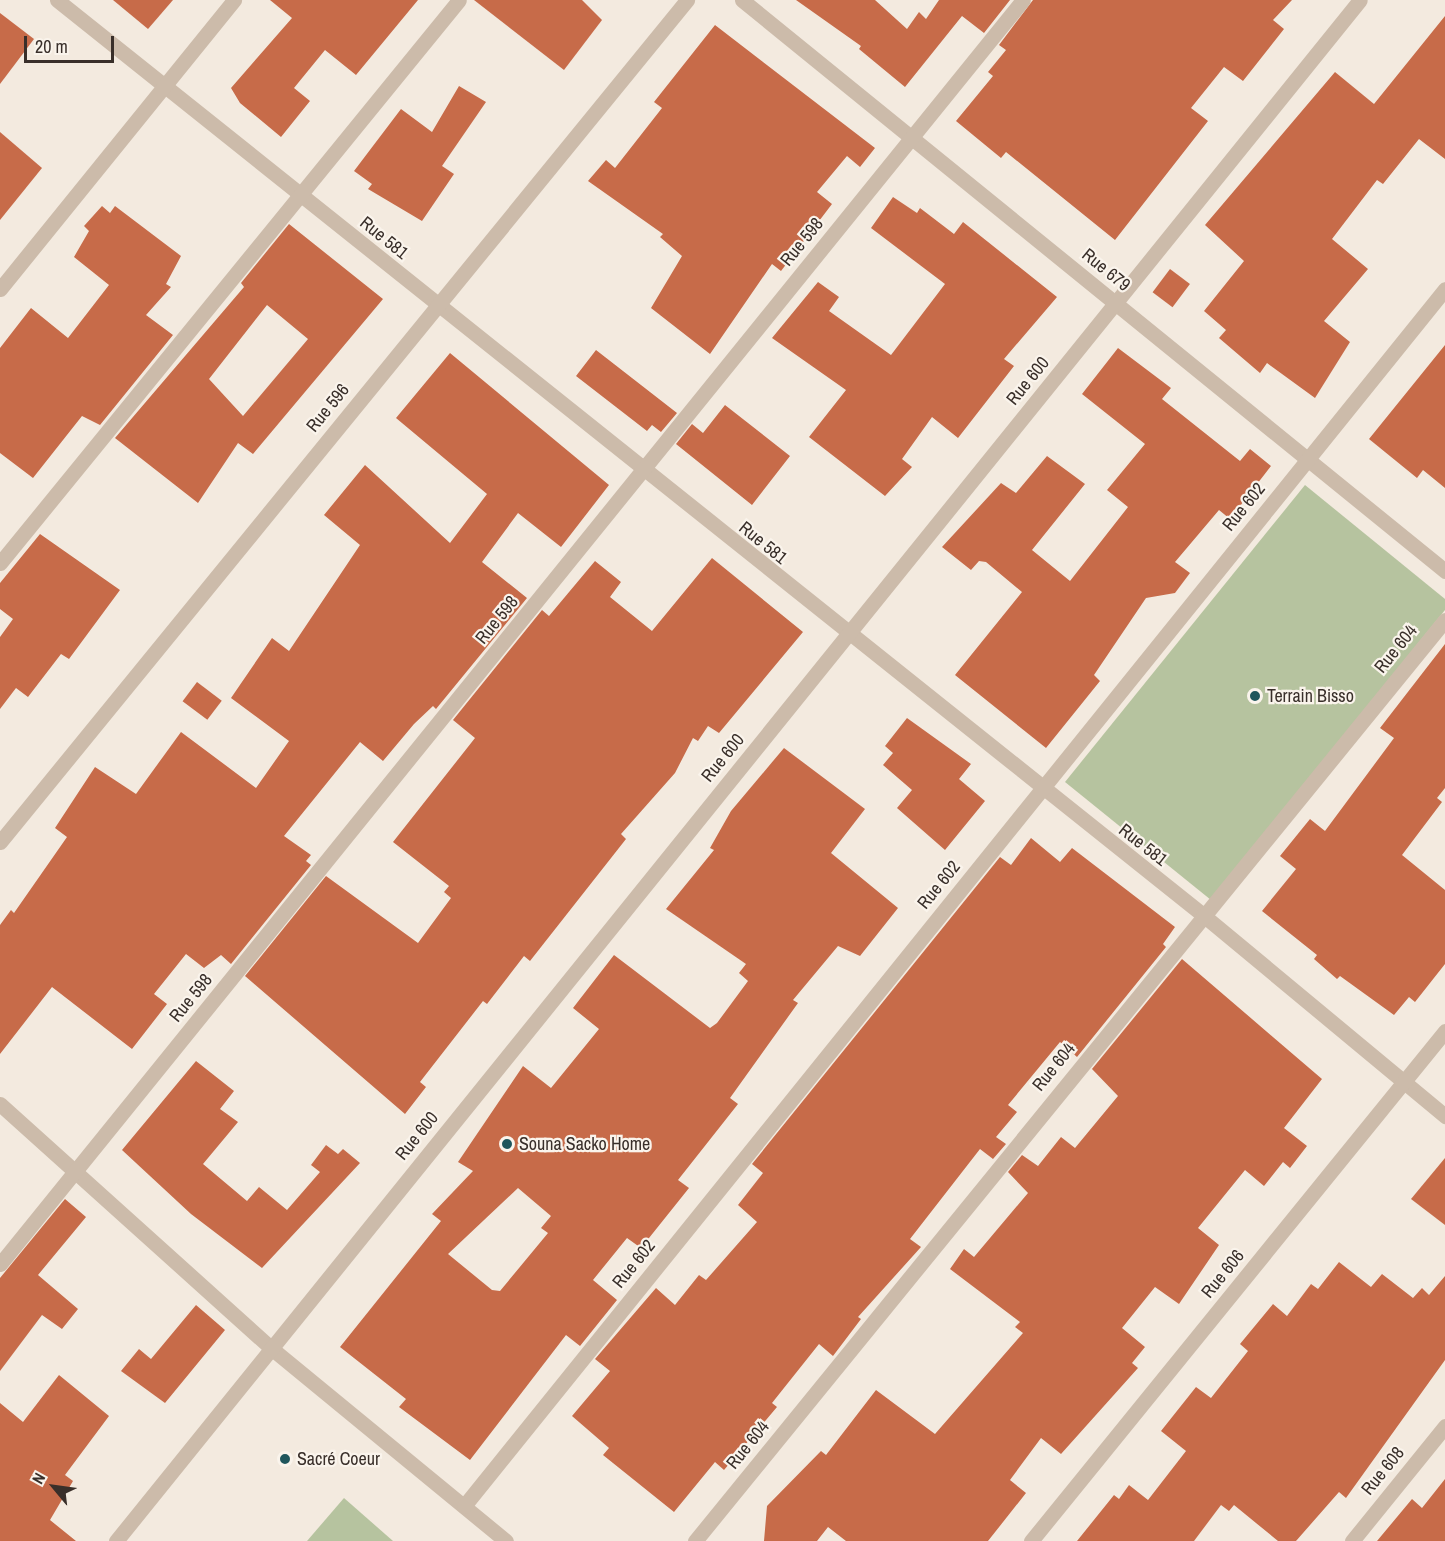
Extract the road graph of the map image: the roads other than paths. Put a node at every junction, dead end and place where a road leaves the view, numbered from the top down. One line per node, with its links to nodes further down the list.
1 (57, 0): 8 (street, Rue 581)
2 (234, 0): 8 (street)
3 (459, 0): 10 (street)
4 (687, 0): 14 (street, Rue 596)
5 (742, 0): 9 (street, Rue 679)
6 (1023, 0): 9 (street, Rue 598)
7 (1360, 0): 13 (street, Rue 600)
8 (164, 86): 10 (street, Rue 581); 11 (street)
9 (912, 138): 13 (street, Rue 679); 16 (street, Rue 598)
10 (300, 196): 14 (street, Rue 581); 17 (street)
11 (0, 289)
12 (1445, 289): 15 (street, Rue 602)
13 (1116, 304): 15 (street, Rue 679); 20 (street, Rue 600)
14 (437, 306): 16 (street, Rue 581); 22 (street, Rue 596)
15 (1308, 459): 18 (street, Rue 679); 21 (street, Rue 602)
16 (643, 471): 20 (street, Rue 581); 28 (street, Rue 598)
17 (0, 563)
18 (1445, 571)
19 (1445, 620): 23 (street, Rue 604)
20 (847, 636): 21 (street, Rue 581); 30 (street, Rue 600)
21 (1041, 791): 23 (street, Rue 581); 32 (street, Rue 602)
22 (0, 842)
23 (1203, 915): 25 (street, Rue 581); 35 (street, Rue 604)
24 (1445, 1031): 25 (street, Rue 606)
25 (1403, 1082): 27 (street, Rue 581); 36 (street, Rue 606)
26 (0, 1104): 28 (street)
27 (1445, 1116)
28 (77, 1169): 29 (street, Rue 598); 30 (street)
29 (0, 1264)
30 (271, 1348): 32 (street); 33 (street, Rue 600)
31 (1445, 1426): 37 (street, Rue 608)
32 (464, 1506): 34 (street)
33 (116, 1541)
34 (506, 1541)
35 (695, 1541)
36 (1031, 1541)
37 (1352, 1541)

